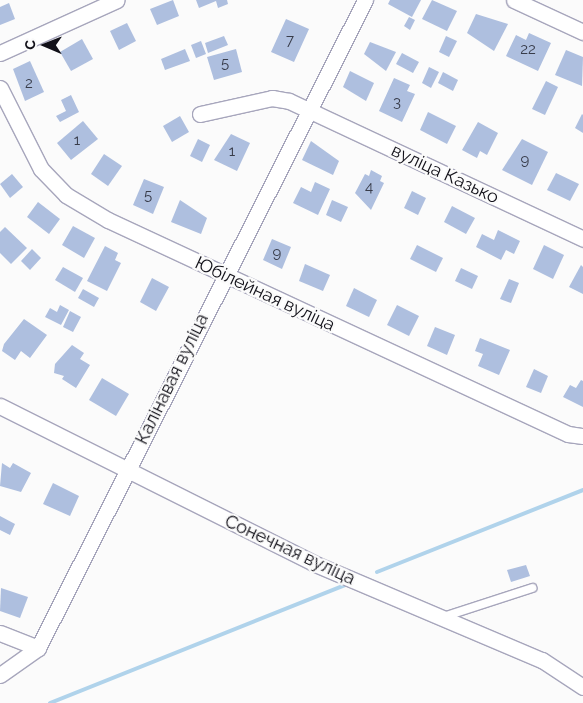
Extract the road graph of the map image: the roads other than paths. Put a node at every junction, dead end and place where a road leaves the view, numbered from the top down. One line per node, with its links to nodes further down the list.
1 (117, 0): 5 (street)
2 (365, 0): 7 (street, Калінавая вуліца)
3 (514, 0): 4 (street)
4 (583, 32)
5 (0, 53)
6 (0, 88): 10 (street, Юбілейная вуліца)
7 (307, 109): 8 (street); 9 (street, вуліца Казько); 10 (street, Калінавая вуліца)
8 (200, 114)
9 (583, 239)
10 (224, 275): 12 (street, Юбілейная вуліца); 13 (street, Калінавая вуліца)
11 (0, 406): 13 (street, Сонечная вуліца)
12 (583, 436)
13 (128, 470): 15 (street, Сонечная вуліца); 17 (street, Калінавая вуліца)
14 (532, 588): 15 (lane)
15 (441, 617): 19 (street, Сонечная вуліца)
16 (0, 632): 17 (street)
17 (38, 648): 18 (street)
18 (0, 675)
19 (583, 687)

